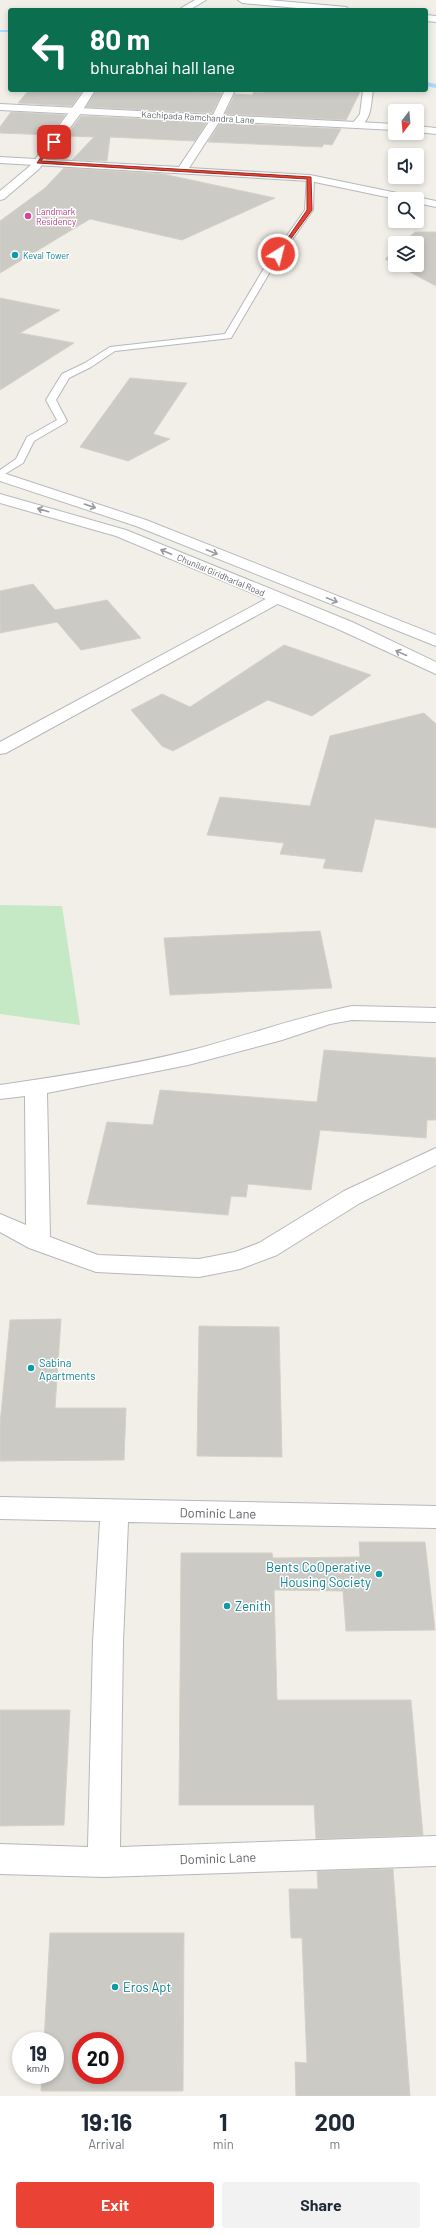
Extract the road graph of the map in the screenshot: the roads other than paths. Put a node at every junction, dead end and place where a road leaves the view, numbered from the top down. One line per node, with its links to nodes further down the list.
1 (202, 0): 3 (street)
2 (242, 0): 4 (street)
3 (186, 8)
4 (325, 8)
5 (89, 92): 9 (street)
6 (229, 92): 10 (street)
7 (368, 92): 11 (street)
8 (0, 107): 9 (street, Kachipada Ramchandra Lane)
9 (77, 111): 10 (street, Kachipada Ramchandra Lane); 16 (street)
10 (216, 118): 11 (street, Kachipada Ramchandra Lane); 17 (street)
11 (357, 124): 12 (street, Kachipada Ramchandra Lane)
12 (388, 126)
13 (424, 129): 14 (street)
14 (436, 130)
15 (0, 160): 16 (street)
16 (38, 162): 17 (street); 22 (street)
17 (183, 169): 19 (street)
18 (94, 176): 20 (street)
19 (310, 178): 21 (street); 25 (lane)
20 (225, 184)
21 (388, 194)
22 (0, 197)
23 (424, 201): 24 (street)
24 (436, 204)
25 (0, 475): 28 (street, Chunilal Giridharlal Road, one-way to 28)
26 (0, 498): 27 (street, Chunilal Giridharlal Road, one-way to 26)
27 (277, 598): 29 (street, Chunilal Giridharlal Road, one-way to 27); 30 (street)
28 (436, 641)
29 (436, 669)
30 (0, 749)
31 (436, 1015): 32 (street)
32 (36, 1088): 33 (street); 36 (street)
33 (0, 1092)
34 (436, 1156): 36 (street)
35 (0, 1222): 36 (street)
36 (38, 1242)
37 (0, 1508): 38 (street, Dominic Lane)
38 (115, 1511): 39 (street, Dominic Lane); 42 (street)
39 (436, 1517)
40 (436, 1851): 42 (street, Dominic Lane)
41 (0, 1859): 42 (street, Dominic Lane)
42 (104, 1862)

